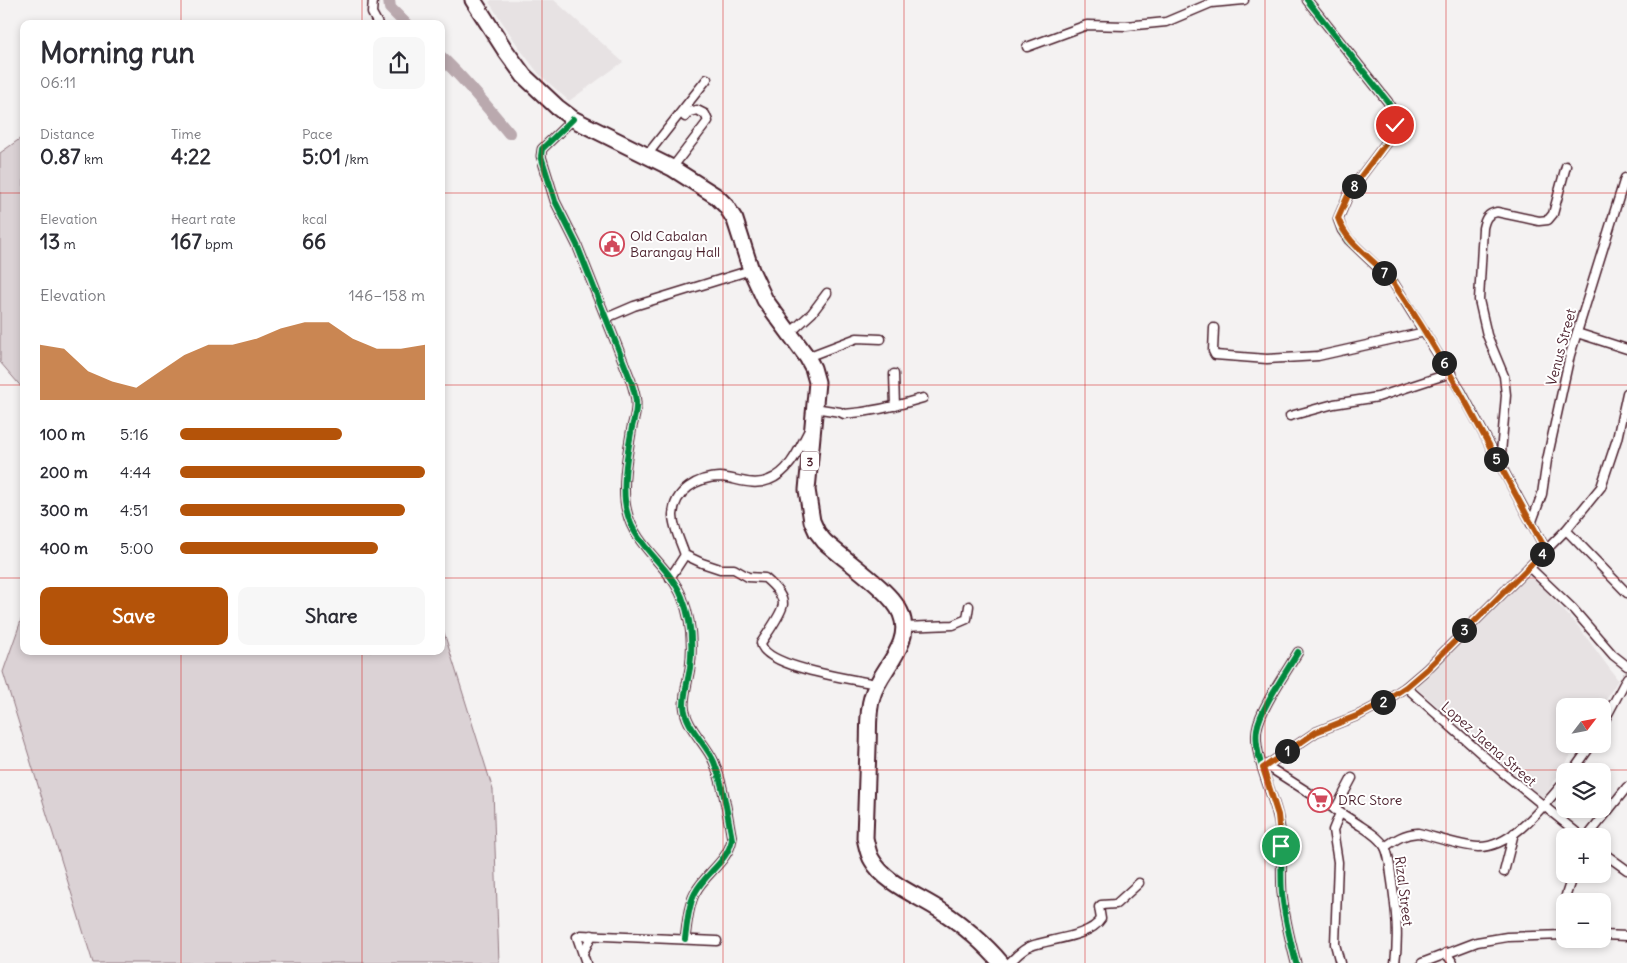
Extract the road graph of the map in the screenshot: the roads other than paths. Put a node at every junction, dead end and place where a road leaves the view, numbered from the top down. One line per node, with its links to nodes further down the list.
1 (373, 0): 5 (street)
2 (473, 0): 9 (highway, 3)
3 (1244, 0): 6 (street)
4 (1306, 0): 18 (street)
5 (376, 20)
6 (1027, 47)
7 (707, 78): 10 (street)
8 (685, 117): 12 (street)
9 (573, 119): 10 (highway, 3); 16 (street)
10 (647, 156): 12 (highway, 3)
11 (1566, 166): 31 (street)
12 (672, 168): 14 (highway, 3)
13 (1625, 178): 20 (street, Venus Street)
14 (751, 270): 16 (street); 19 (highway, 3)
15 (827, 293): 19 (street)
16 (606, 318): 37 (street)
17 (1214, 328): 18 (street)
18 (1425, 332): 24 (street)
19 (790, 334): 23 (highway, 3)
20 (1577, 334): 22 (street); 32 (street, Venus Street)
21 (881, 339): 23 (street)
22 (1627, 349)
23 (807, 357): 29 (highway, 3)
24 (1451, 373): 30 (street); 31 (street)
25 (894, 374): 28 (street)
26 (1627, 393): 33 (street)
27 (923, 398): 28 (street)
28 (895, 406): 29 (street)
29 (814, 415): 35 (street); 40 (highway, 3)
30 (1290, 416)
31 (1500, 465): 32 (street)
32 (1531, 524): 34 (street)
33 (1566, 530): 34 (street); 38 (street)
34 (1546, 550): 36 (street)
35 (685, 555): 37 (street); 44 (street)
36 (1529, 568): 42 (street); 45 (street)
37 (670, 578): 65 (street)
38 (1627, 593)
39 (970, 606): 40 (street)
40 (904, 627): 44 (highway)
41 (1298, 652): 47 (street)
42 (1627, 666)
43 (1627, 678): 46 (street)
44 (876, 684): 70 (highway)
45 (1406, 687): 47 (street); 51 (street, Lopez Jaena Street)
46 (1611, 708)
47 (1265, 767): 52 (street, Rizal Street); 72 (street)
48 (1352, 778): 52 (street)
49 (1627, 787): 54 (street)
50 (1556, 791): 51 (street)
51 (1542, 806): 53 (street, Lopez Jaena Street); 55 (street)
52 (1337, 812): 56 (street, Rizal Street); 73 (street)
53 (1571, 828)
54 (1594, 828)
55 (1514, 833): 56 (street); 59 (street)
56 (1385, 847): 74 (street, Rizal Street)
57 (1611, 858): 58 (street)
58 (1627, 870)
59 (1504, 872)
60 (1139, 883): 71 (street)
61 (592, 935): 65 (street); 67 (street); 67 (street)
62 (1556, 935): 68 (street)
63 (1611, 935): 64 (street)
64 (1627, 936)
65 (685, 939): 66 (street)
66 (717, 941)
67 (583, 953): 69 (street)
68 (1446, 953): 75 (street); 76 (street)
69 (586, 963)
70 (1001, 963)
71 (1009, 963)
72 (1296, 963)
73 (1339, 963)
74 (1395, 963)
75 (1422, 963)
76 (1453, 963)

